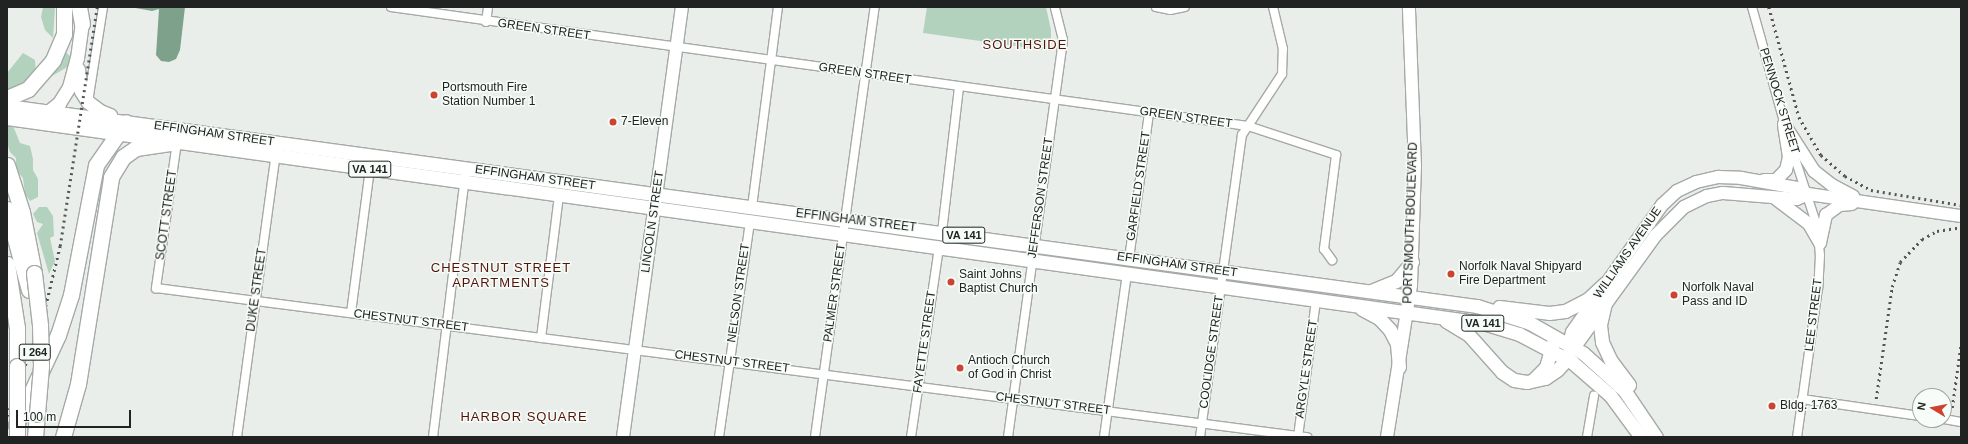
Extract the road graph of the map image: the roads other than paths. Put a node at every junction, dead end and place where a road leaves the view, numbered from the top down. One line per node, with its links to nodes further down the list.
1 (64, 7): 23 (highway)
2 (78, 7): 17 (highway)
3 (82, 7): 17 (street)
4 (103, 7): 25 (street)
5 (488, 7): 16 (street)
6 (682, 7): 18 (street, LINCOLN STREET)
7 (778, 7): 20 (street)
8 (875, 7): 21 (street, PALMER STREET)
9 (1055, 7): 24 (street, JEFFERSON STREET)
10 (1156, 7): 11 (street)
11 (1185, 7)
12 (1273, 7): 33 (street, COOLIDGE STREET)
13 (1409, 7): 62 (street, PORTSMOUTH BOULEVARD)
14 (1752, 7): 32 (street, PENNOCK STREET)
15 (390, 8): 16 (street, GREEN STREET)
16 (486, 22): 18 (street, GREEN STREET)
17 (82, 24): 19 (main road)
18 (677, 48): 20 (street, GREEN STREET); 43 (street, LINCOLN STREET)
19 (78, 58): 25 (main road); 27 (main road)
20 (771, 61): 21 (street, GREEN STREET); 48 (street)
21 (866, 74): 22 (street, GREEN STREET); 53 (street, PALMER STREET)
22 (959, 87): 24 (street, GREEN STREET); 54 (street)
23 (7, 98)
24 (1054, 100): 28 (street, GREEN STREET); 57 (street, JEFFERSON STREET)
25 (88, 102): 31 (main road)
26 (7, 106): 27 (main road, EFFINGHAM STREET / VA 141)
27 (49, 111): 30 (main road); 34 (main road, EFFINGHAM STREET / VA 141)
28 (1149, 113): 33 (street, GREEN STREET); 59 (street, GARFIELD STREET)
29 (7, 118): 30 (main road, EFFINGHAM STREET / VA 141)
30 (35, 122): 34 (main road, EFFINGHAM STREET / VA 141)
31 (143, 124): 34 (main road, EFFINGHAM STREET / VA 141); 36 (main road, EFFINGHAM STREET / VA 141)
32 (1784, 124): 41 (street); 44 (street, PENNOCK STREET); 47 (street)
33 (1248, 126): 61 (street, GREEN STREET); 64 (street, COOLIDGE STREET)
34 (122, 127): 35 (main road, EFFINGHAM STREET / VA 141); 100 (highway)
35 (178, 142): 37 (main road, EFFINGHAM STREET / VA 141); 67 (street, SCOTT STREET); 103 (highway)
36 (278, 142): 37 (street, DUKE STREET); 39 (main road, EFFINGHAM STREET / VA 141)
37 (276, 156): 40 (main road, EFFINGHAM STREET / VA 141); 71 (street, DUKE STREET)
38 (7, 165): 96 (highway, bridge)
39 (466, 168): 42 (street); 43 (main road, EFFINGHAM STREET / VA 141)
40 (370, 169): 42 (main road, EFFINGHAM STREET / VA 141); 78 (street)
41 (1756, 180): 44 (street, WILLIAMS AVENUE); 66 (street, WILLIAMS AVENUE)
42 (464, 182): 45 (main road, EFFINGHAM STREET / VA 141); 80 (street)
43 (657, 194): 48 (main road, EFFINGHAM STREET / VA 141); 49 (street, LINCOLN STREET)
44 (1808, 194): 46 (street, WILLIAMS AVENUE); 47 (street, WILLIAMS AVENUE); 56 (street, LEE STREET)
45 (559, 195): 49 (main road, EFFINGHAM STREET / VA 141); 83 (street)
46 (1771, 197): 56 (street); 73 (street, WILLIAMS AVENUE)
47 (1873, 203): 51 (street, WILLIAMS AVENUE); 56 (street)
48 (752, 207): 53 (main road, EFFINGHAM STREET / VA 141)
49 (655, 208): 52 (main road, EFFINGHAM STREET / VA 141); 84 (street, LINCOLN STREET)
50 (7, 209): 96 (highway, I 264, bridge)
51 (1961, 216)
52 (750, 221): 55 (main road, EFFINGHAM STREET / VA 141); 87 (street, NELSON STREET)
53 (845, 221): 54 (main road, EFFINGHAM STREET / VA 141); 55 (street, PALMER STREET)
54 (942, 232): 57 (main road, EFFINGHAM STREET / VA 141)
55 (844, 234): 58 (main road, EFFINGHAM STREET / VA 141); 89 (street, PALMER STREET)
56 (1820, 243): 94 (street, LEE STREET)
57 (1035, 245): 59 (main road, EFFINGHAM STREET / VA 141); 60 (street, JEFFERSON STREET)
58 (939, 247): 60 (main road, EFFINGHAM STREET / VA 141); 91 (street, FAYETTE STREET)
59 (1129, 259): 64 (main road, EFFINGHAM STREET / VA 141)
60 (1033, 260): 65 (main road, EFFINGHAM STREET / VA 141); 93 (street, JEFFERSON STREET)
61 (1332, 260)
62 (1412, 262): 69 (main road); 70 (street, PORTSMOUTH BOULEVARD)
63 (7, 264): 82 (highway, I 264)
64 (1223, 272): 68 (street, COOLIDGE STREET); 69 (main road, EFFINGHAM STREET / VA 141)
65 (1127, 274): 68 (main road, EFFINGHAM STREET / VA 141); 95 (street)
66 (1605, 283): 75 (main road); 86 (street, WILLIAMS AVENUE)
67 (156, 288): 71 (street, CHESTNUT STREET)
68 (1221, 288): 72 (main road, EFFINGHAM STREET / VA 141); 98 (street, COOLIDGE STREET)
69 (1366, 293): 70 (main road, EFFINGHAM STREET / VA 141)
70 (1410, 298): 75 (main road, EFFINGHAM STREET / VA 141); 77 (street, PORTSMOUTH BOULEVARD)
71 (256, 300): 78 (street, CHESTNUT STREET); 104 (street, DUKE STREET)
72 (1316, 300): 74 (main road, EFFINGHAM STREET / VA 141); 99 (street, ARGYLE STREET)
73 (1605, 303): 86 (street, WILLIAMS AVENUE); 117 (main road)
74 (1353, 304): 77 (main road, EFFINGHAM STREET / VA 141); 88 (main road)
75 (1477, 306): 81 (main road, EFFINGHAM STREET / VA 141)
76 (7, 311): 82 (highway)
77 (1408, 312): 79 (main road, EFFINGHAM STREET / VA 141); 88 (street, PORTSMOUTH BOULEVARD)
78 (351, 313): 80 (street, CHESTNUT STREET)
79 (1427, 315): 85 (main road, EFFINGHAM STREET / VA 141); 90 (main road)
80 (446, 325): 83 (street, CHESTNUT STREET); 105 (street)
81 (1548, 332): 85 (main road); 86 (main road, EFFINGHAM STREET / VA 141)
82 (15, 335): 101 (highway, I 264, bridge)
83 (541, 338): 84 (street, CHESTNUT STREET)
84 (634, 350): 87 (street, CHESTNUT STREET); 106 (street, LINCOLN STREET)
85 (1553, 350): 86 (main road, EFFINGHAM STREET / VA 141); 90 (main road)
86 (1570, 351): 90 (main road); 116 (main road, EFFINGHAM STREET / VA 141); 117 (main road, EFFINGHAM STREET / VA 141)
87 (729, 362): 89 (street, CHESTNUT STREET); 107 (street, NELSON STREET)
88 (1399, 367): 114 (street, PORTSMOUTH BOULEVARD)
89 (824, 374): 91 (street, CHESTNUT STREET); 108 (street, PALMER STREET)
90 (1529, 382)
91 (919, 387): 93 (street, CHESTNUT STREET); 109 (street, FAYETTE STREET)
92 (1594, 396): 115 (street)
93 (1013, 399): 95 (street, CHESTNUT STREET); 110 (street, JEFFERSON STREET)
94 (1802, 399): 97 (street); 118 (street, LEE STREET)
95 (1107, 411): 98 (street, CHESTNUT STREET); 111 (street)
96 (37, 414): 102 (highway, I 264)
97 (1912, 415)
98 (1202, 423): 99 (street, CHESTNUT STREET); 112 (street, COOLIDGE STREET)
99 (1298, 436): 113 (street, CHESTNUT STREET)
100 (11, 437)
101 (17, 437)
102 (35, 437)
103 (63, 437)
104 (237, 437)
105 (433, 437)
106 (623, 437)
107 (719, 437)
108 (815, 437)
109 (912, 437)
110 (1008, 437)
111 (1104, 437)
112 (1200, 437)
113 (1307, 437)
114 (1387, 437)
115 (1587, 437)
116 (1641, 437)
117 (1657, 437)
118 (1797, 437)

